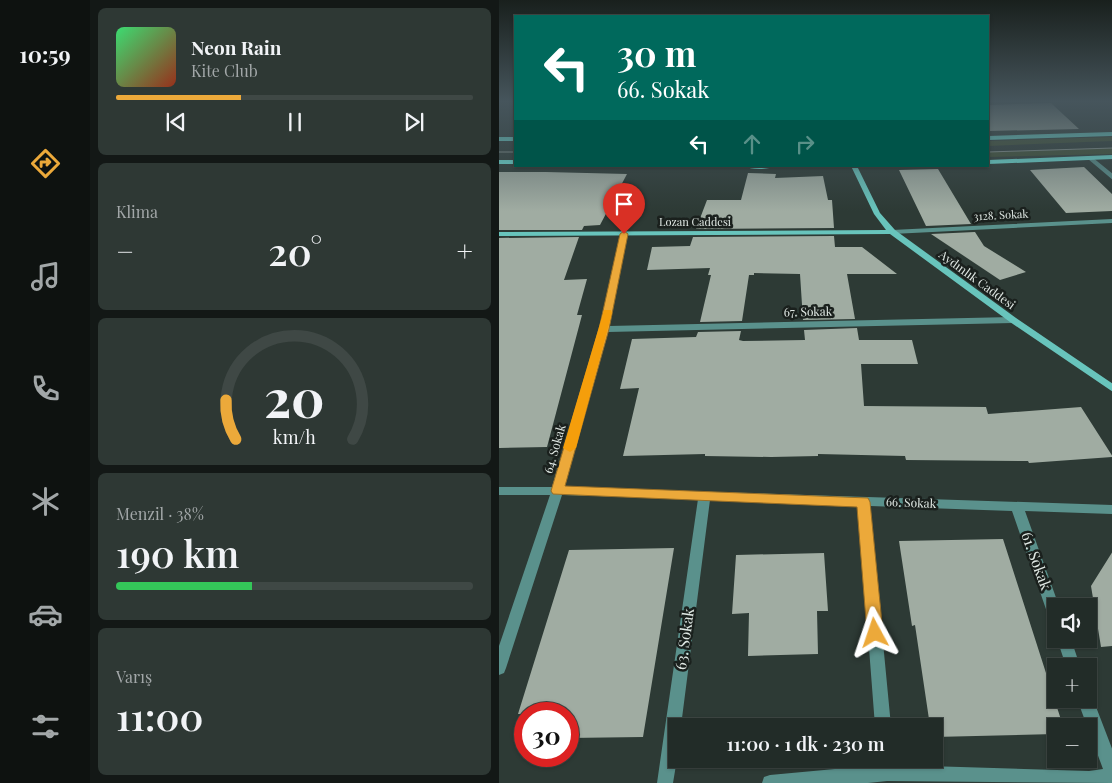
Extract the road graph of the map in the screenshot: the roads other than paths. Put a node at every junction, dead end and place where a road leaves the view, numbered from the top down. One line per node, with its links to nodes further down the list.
1 (989, 138): 2 (main road)
2 (1002, 138)
3 (499, 139): 4 (main road)
4 (514, 139)
5 (1112, 157): 6 (main road)
6 (1090, 158): 9 (main road); 11 (street)
7 (499, 162): 8 (main road)
8 (514, 162)
9 (989, 162)
10 (854, 167): 13 (main road, Aydınlık Caddesi)
11 (1112, 178)
12 (1112, 221): 13 (street, 3128. Sokak)
13 (892, 232): 15 (main road, Lozan Caddesi); 16 (main road, Aydınlık Caddesi)
14 (499, 234): 15 (main road, Lozan Caddesi)
15 (624, 234): 17 (street, 64. Sokak)
16 (1013, 320): 17 (street, 67. Sokak); 18 (main road, Aydınlık Caddesi)
17 (604, 329): 20 (street, 64. Sokak)
18 (1112, 389)
19 (499, 491): 20 (street, 66. Sokak)
20 (557, 491): 21 (street, 66. Sokak); 26 (street, 64. Sokak)
21 (705, 495): 22 (street, 66. Sokak); 33 (street, 63. Sokak)
22 (863, 502): 23 (street, 66. Sokak); 28 (street)
23 (1017, 507): 24 (street, 66. Sokak); 25 (street, 61. Sokak)
24 (1112, 510)
25 (1049, 598)
26 (499, 668)
27 (1088, 708): 31 (street)
28 (882, 718)
29 (873, 768): 34 (street)
30 (914, 768): 32 (street)
31 (1112, 776): 32 (street)
32 (1089, 781)
33 (665, 783)
34 (770, 783)

